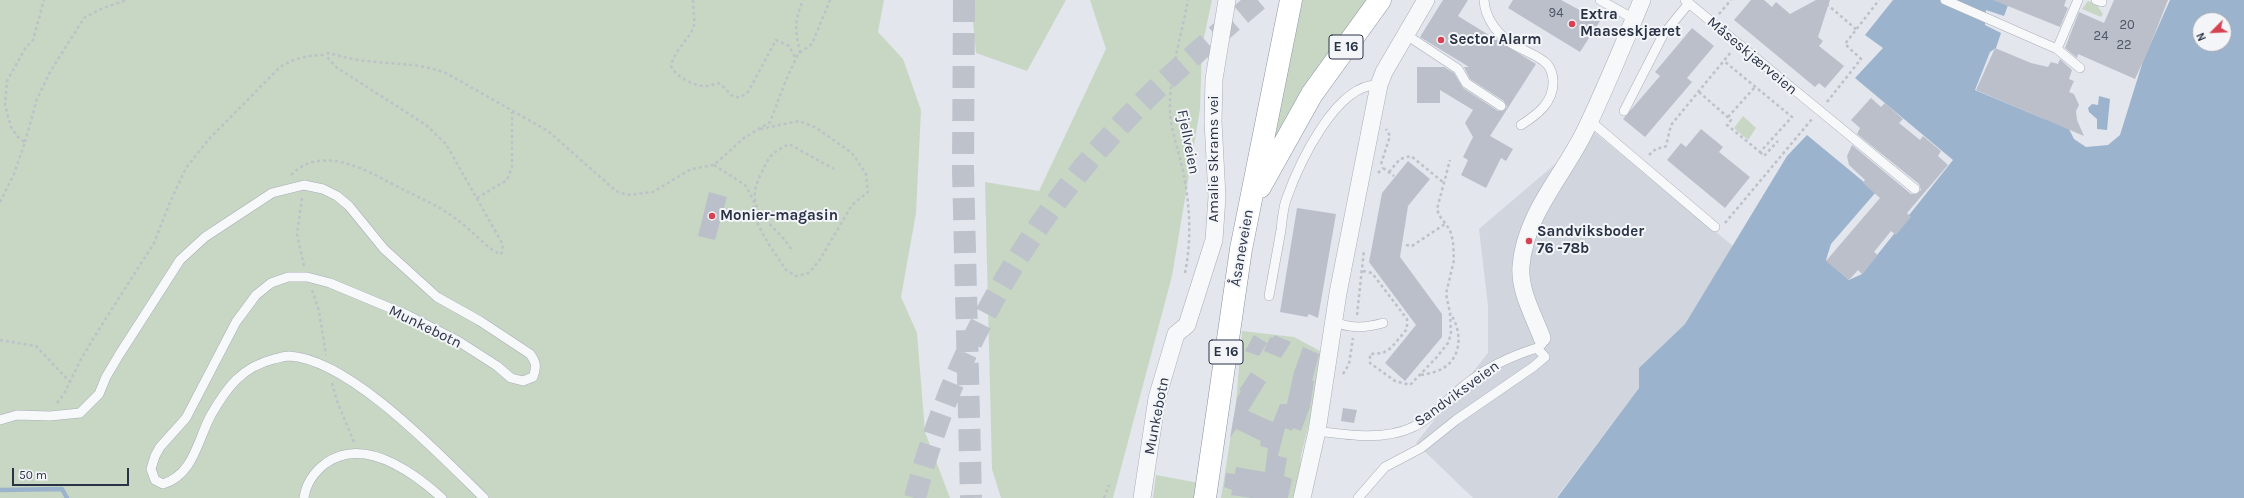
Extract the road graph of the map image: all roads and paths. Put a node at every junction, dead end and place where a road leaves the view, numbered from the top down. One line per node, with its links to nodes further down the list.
1 (44, 0): 41 (path)
2 (127, 0): 41 (path)
3 (693, 0): 27 (path)
4 (803, 0): 25 (path)
5 (830, 0): 25 (path)
6 (1188, 0): 65 (path, Fjellveien)
7 (1227, 0): 71 (street, Amalie Skrams vei)
8 (1291, 0): 57 (highway, Åsaneveien / E 16)
9 (1380, 0): 57 (highway, E 16)
10 (1426, 0): 22 (street)
11 (1484, 0): 38 (lane)
12 (1600, 0): 19 (lane)
13 (1642, 0): 19 (street)
14 (1731, 0): 20 (path)
15 (1822, 0): 21 (path)
16 (1945, 0): 23 (lane)
17 (2078, 0): 23 (lane)
18 (1687, 1): 20 (lane, Måseskjærveien); 34 (lane)
19 (1634, 19): 37 (street)
20 (1712, 22): 52 (lane, Måseskjærveien)
21 (1856, 30)
22 (1405, 34): 30 (street); 33 (lane)
23 (2057, 49): 29 (lane)
24 (1732, 52): 28 (path)
25 (800, 53): 27 (path)
26 (326, 54): 45 (path); 54 (path); 76 (path)
27 (796, 60): 39 (path)
28 (1724, 61): 31 (path); 32 (path)
29 (2080, 68)
30 (1379, 85): 66 (lane); 68 (street)
31 (1755, 87): 36 (path); 42 (path)
32 (1699, 92): 36 (path); 43 (path)
33 (1502, 106)
34 (1624, 111)
35 (512, 112): 54 (path)
36 (1728, 117): 42 (path)
37 (1589, 120): 59 (lane); 73 (street)
38 (1521, 125)
39 (759, 130): 45 (path); 55 (path)
40 (1778, 141): 42 (path)
41 (25, 142): 56 (path)
42 (1760, 152)
43 (1648, 155)
44 (1450, 160): 50 (path)
45 (714, 165): 55 (path)
46 (1383, 168): 49 (path)
47 (834, 169): 55 (path)
48 (1389, 172): 50 (path)
49 (1376, 177)
50 (1444, 183): 58 (path)
51 (304, 185): 53 (lane, Munkebotn); 64 (path); 64 (lane, Munkebotn)
52 (1915, 189)
53 (279, 191): 54 (path); 77 (lane, Munkebotn)
54 (478, 198)
55 (754, 200): 62 (path)
56 (0, 202)
57 (1249, 207): 87 (highway, Åsaneveien / E 16)
58 (1445, 224): 61 (path); 67 (path)
59 (1715, 227)
60 (1365, 244): 63 (path)
61 (1406, 245)
62 (791, 249)
63 (1363, 272): 70 (path); 75 (path)
64 (307, 276): 74 (path); 74 (lane, Munkebotn)
65 (1184, 277)
66 (1269, 296)
67 (1450, 313): 75 (path); 75 (path)
68 (1333, 321): 70 (lane); 79 (street)
69 (1383, 323): 70 (lane)
70 (1358, 327)
71 (1176, 334): 86 (street, Munkebotn)
72 (0, 340): 76 (path)
73 (1540, 343): 79 (lane, Sandviksveien); 89 (lane)
74 (328, 367): 80 (path); 84 (lane, Munkebotn)
75 (1420, 375)
76 (70, 382): 77 (path)
77 (36, 415): 78 (lane, Munkebotn)
78 (0, 420)
79 (1317, 431): 88 (street)
80 (358, 454): 82 (lane); 83 (lane)
81 (1109, 485): 85 (path)
82 (304, 498)
83 (442, 498)
84 (484, 498)
85 (1104, 498)
86 (1142, 498)
87 (1205, 498)
88 (1302, 498)
89 (1358, 498)

